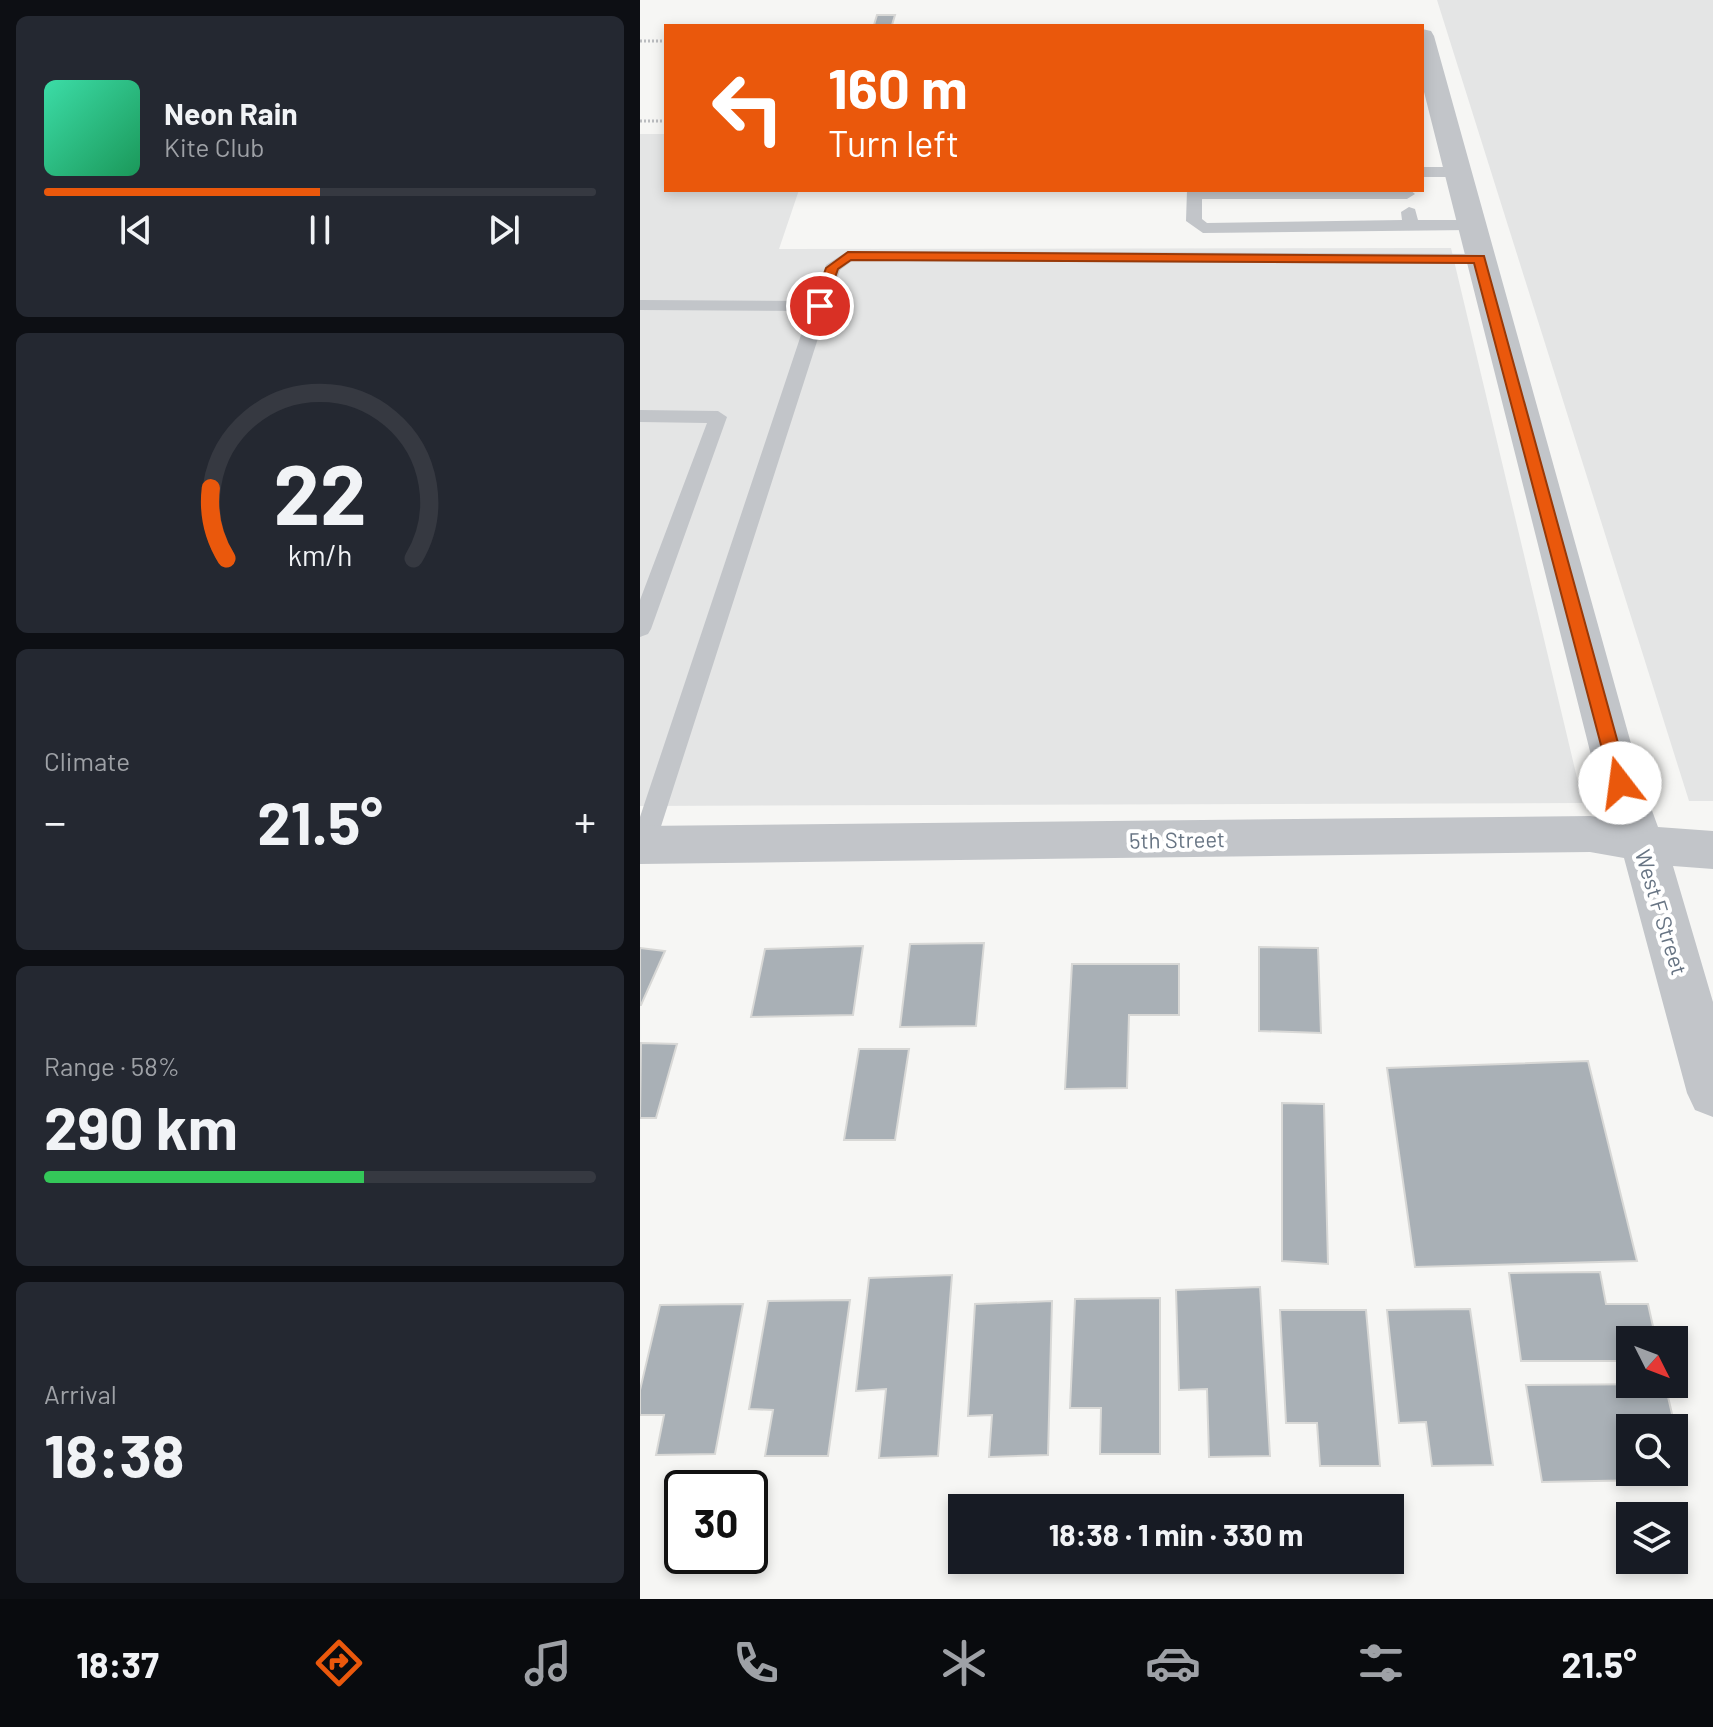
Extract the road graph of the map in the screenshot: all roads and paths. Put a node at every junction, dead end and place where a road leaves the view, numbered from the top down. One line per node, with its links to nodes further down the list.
1 (640, 41): 2 (path)
2 (664, 41)
3 (1424, 60): 6 (street, West F Street)
4 (640, 121): 5 (path)
5 (664, 121)
6 (1434, 131): 8 (street, West F Street)
7 (1424, 172): 8 (lane)
8 (1456, 172): 12 (street, West F Street)
9 (1195, 192): 10 (lane); 11 (lane)
10 (1407, 192): 11 (lane)
11 (1411, 225): 12 (lane)
12 (1470, 225): 13 (street, West F Street)
13 (1479, 259): 15 (lane); 18 (street, West F Street)
14 (640, 305): 15 (lane)
15 (820, 306): 19 (lane)
16 (642, 422): 17 (lane)
17 (640, 629)
18 (1641, 842): 19 (street, 5th Street); 20 (street, 5th Street); 21 (street, West F Street)
19 (642, 845)
20 (1713, 850)
21 (1713, 1093)

